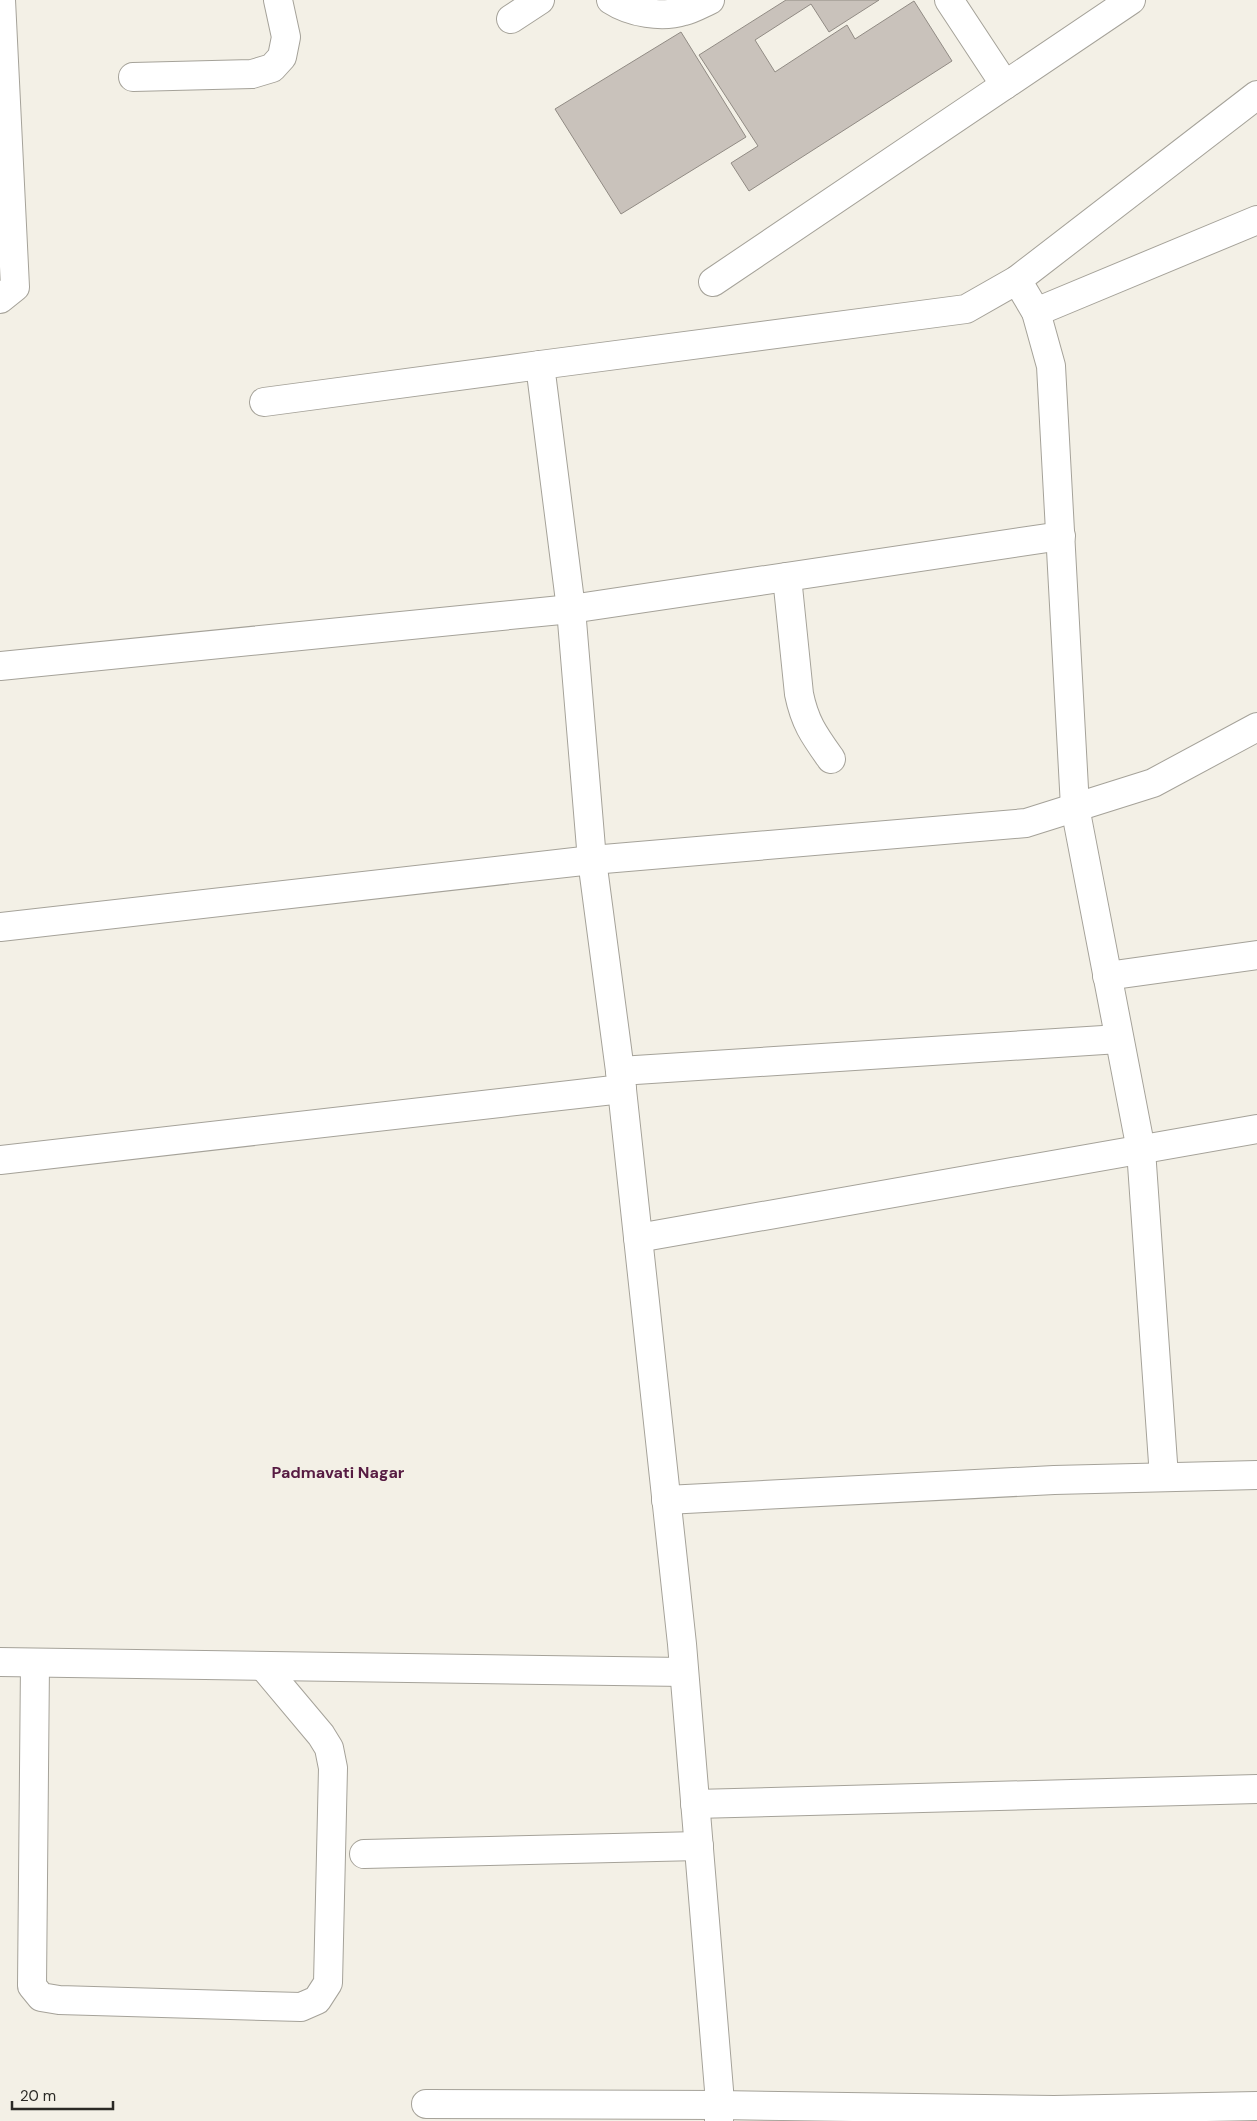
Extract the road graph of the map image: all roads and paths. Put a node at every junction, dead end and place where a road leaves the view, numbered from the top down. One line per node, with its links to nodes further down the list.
1 (1, 0): 15 (street)
2 (278, 0): 9 (street)
3 (540, 0): 8 (street)
4 (611, 0): 5 (street)
5 (710, 0)
6 (949, 0): 10 (street)
7 (1131, 0): 10 (street)
8 (511, 19)
9 (133, 77)
10 (1005, 85): 14 (street)
11 (1257, 96): 13 (street)
12 (1257, 220): 16 (street)
13 (1016, 280): 16 (street); 17 (street)
14 (713, 282)
15 (0, 300)
16 (1036, 312): 19 (street)
17 (540, 365): 18 (street); 21 (street)
18 (264, 402)
19 (1061, 536): 20 (street); 25 (street)
20 (787, 576): 21 (street); 24 (street)
21 (571, 609): 22 (street); 26 (street)
22 (0, 666)
23 (1257, 727): 25 (street)
24 (831, 759)
25 (1075, 807): 26 (street); 29 (street)
26 (592, 860): 27 (street); 31 (street)
27 (0, 926)
28 (1257, 955): 29 (street)
29 (1108, 976): 30 (street)
30 (1120, 1039): 31 (street); 33 (street)
31 (621, 1080): 34 (street); 35 (street)
32 (1257, 1130): 33 (street)
33 (1141, 1150): 35 (street); 37 (street)
34 (0, 1160)
35 (638, 1238): 38 (street)
36 (1257, 1475): 37 (street)
37 (1164, 1477): 38 (street)
38 (666, 1500): 42 (street)
39 (0, 1662): 40 (street)
40 (35, 1663): 41 (street); 41 (street)
41 (263, 1666): 42 (street)
42 (684, 1672): 44 (street)
43 (1257, 1789): 44 (street)
44 (695, 1804): 45 (street)
45 (699, 1846): 46 (street); 49 (street)
46 (364, 1854)
47 (426, 2104): 49 (street)
48 (1257, 2106): 49 (street)
49 (719, 2113)

